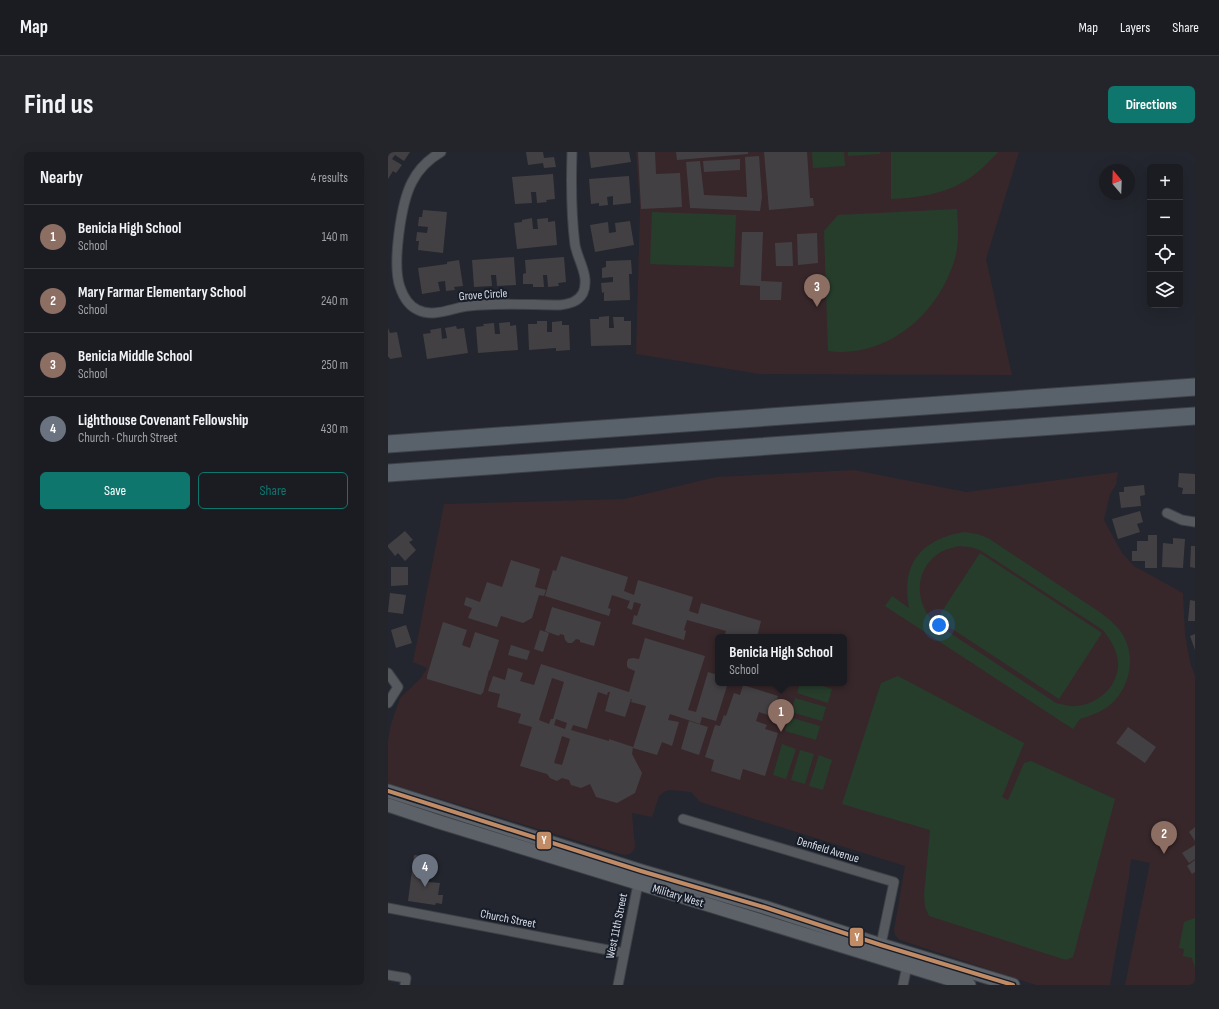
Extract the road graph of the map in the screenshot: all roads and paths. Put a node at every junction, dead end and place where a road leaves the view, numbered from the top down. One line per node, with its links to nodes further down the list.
1 (441, 152): 2 (street, Grove Circle)
2 (572, 152)
3 (1195, 387): 5 (highway)
4 (1195, 417): 6 (highway)
5 (388, 444)
6 (523, 463): 7 (highway); 8 (highway)
7 (388, 473)
8 (388, 483)
9 (1168, 513): 10 (street)
10 (1195, 522)
11 (388, 673): 12 (street)
12 (388, 703)
13 (388, 791): 16 (main road, Military West)
14 (388, 805): 16 (main road, Military West)
15 (683, 819): 18 (street, Denfield Avenue)
16 (640, 878): 18 (main road, Military West); 19 (street, West 11th Street)
17 (388, 908): 19 (street, Church Street)
18 (880, 951): 20 (main road, Military West)
19 (624, 953): 23 (street, West 11th Street)
20 (908, 960): 24 (street); 25 (main road, Military West); 26 (main road, Military West)
21 (388, 975): 22 (street)
22 (405, 984)
23 (618, 985)
24 (903, 985)
25 (969, 985)
26 (1014, 985)

